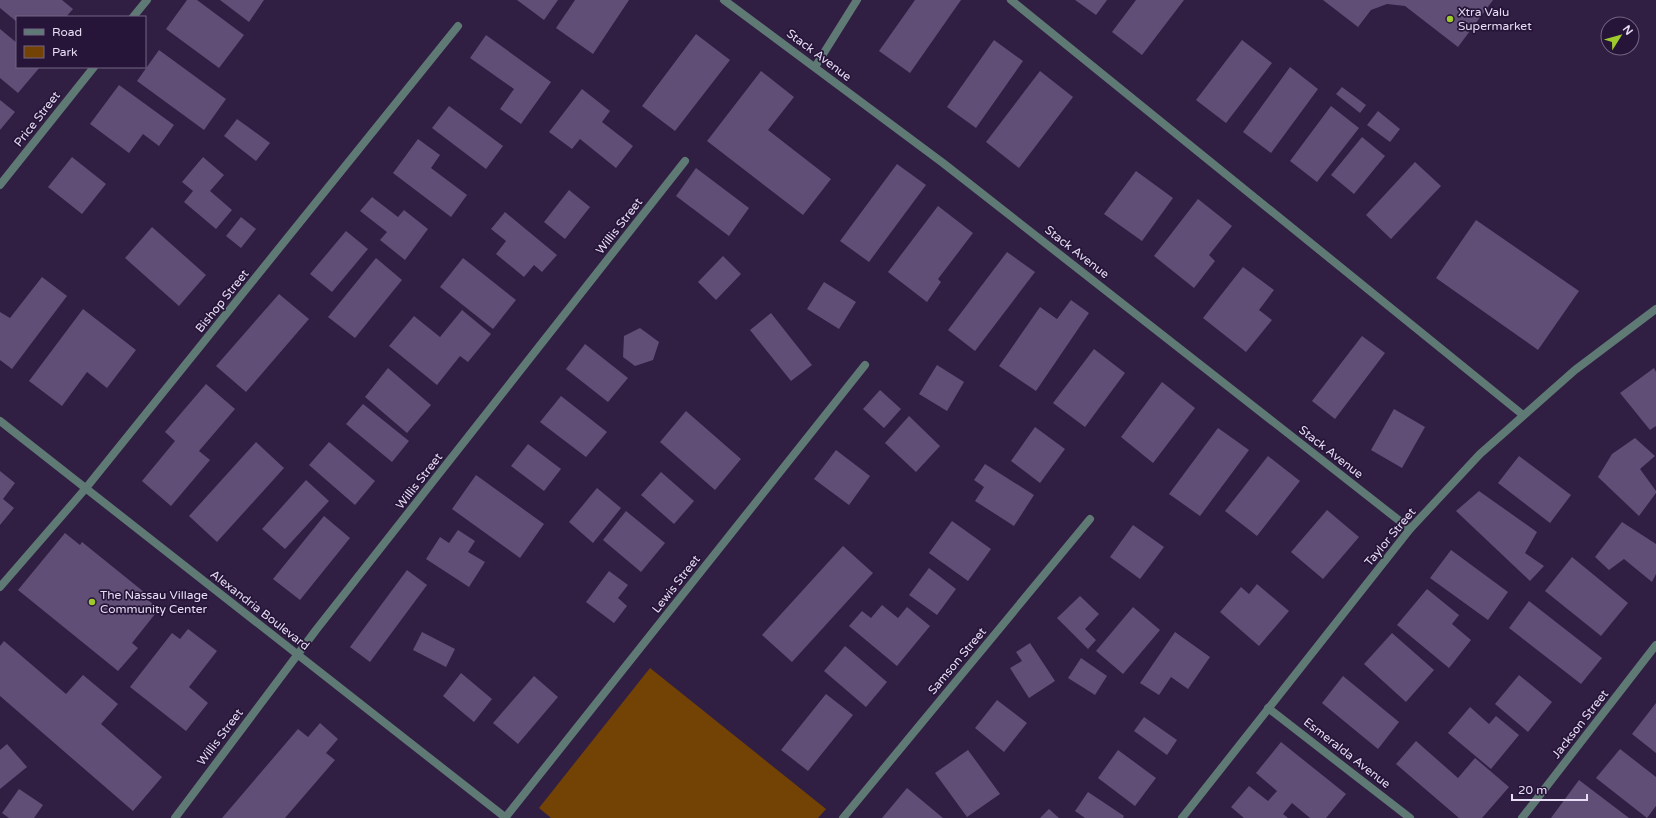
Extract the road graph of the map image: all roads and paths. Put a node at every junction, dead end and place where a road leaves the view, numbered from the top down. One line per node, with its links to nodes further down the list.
1 (147, 0): 5 (street)
2 (724, 0): 7 (street, Stack Avenue)
3 (858, 0): 7 (street)
4 (1011, 0): 13 (street)
5 (134, 16)
6 (458, 26): 15 (street, Bishop Street)
7 (815, 67): 17 (street, Stack Avenue)
8 (93, 68): 10 (street, Price Street)
9 (685, 161): 20 (street, Willis Street)
10 (0, 185)
11 (1656, 309): 13 (street, Taylor Street)
12 (864, 365): 23 (street, Lewis Street)
13 (1523, 415): 17 (street, Taylor Street)
14 (0, 421): 15 (street, Alexandria Boulevard)
15 (86, 488): 18 (street, Bishop Street); 20 (street, Alexandria Boulevard)
16 (1090, 519): 24 (street, Samson Street)
17 (1410, 529): 21 (street, Taylor Street)
18 (0, 587)
19 (1656, 645): 27 (street, Jackson Street)
20 (298, 655): 22 (street, Willis Street); 23 (street, Alexandria Boulevard)
21 (1268, 708): 25 (street, Taylor Street); 26 (street, Esmeralda Avenue)
22 (175, 818)
23 (506, 818)
24 (843, 818)
25 (1182, 818)
26 (1410, 818)
27 (1522, 818)

